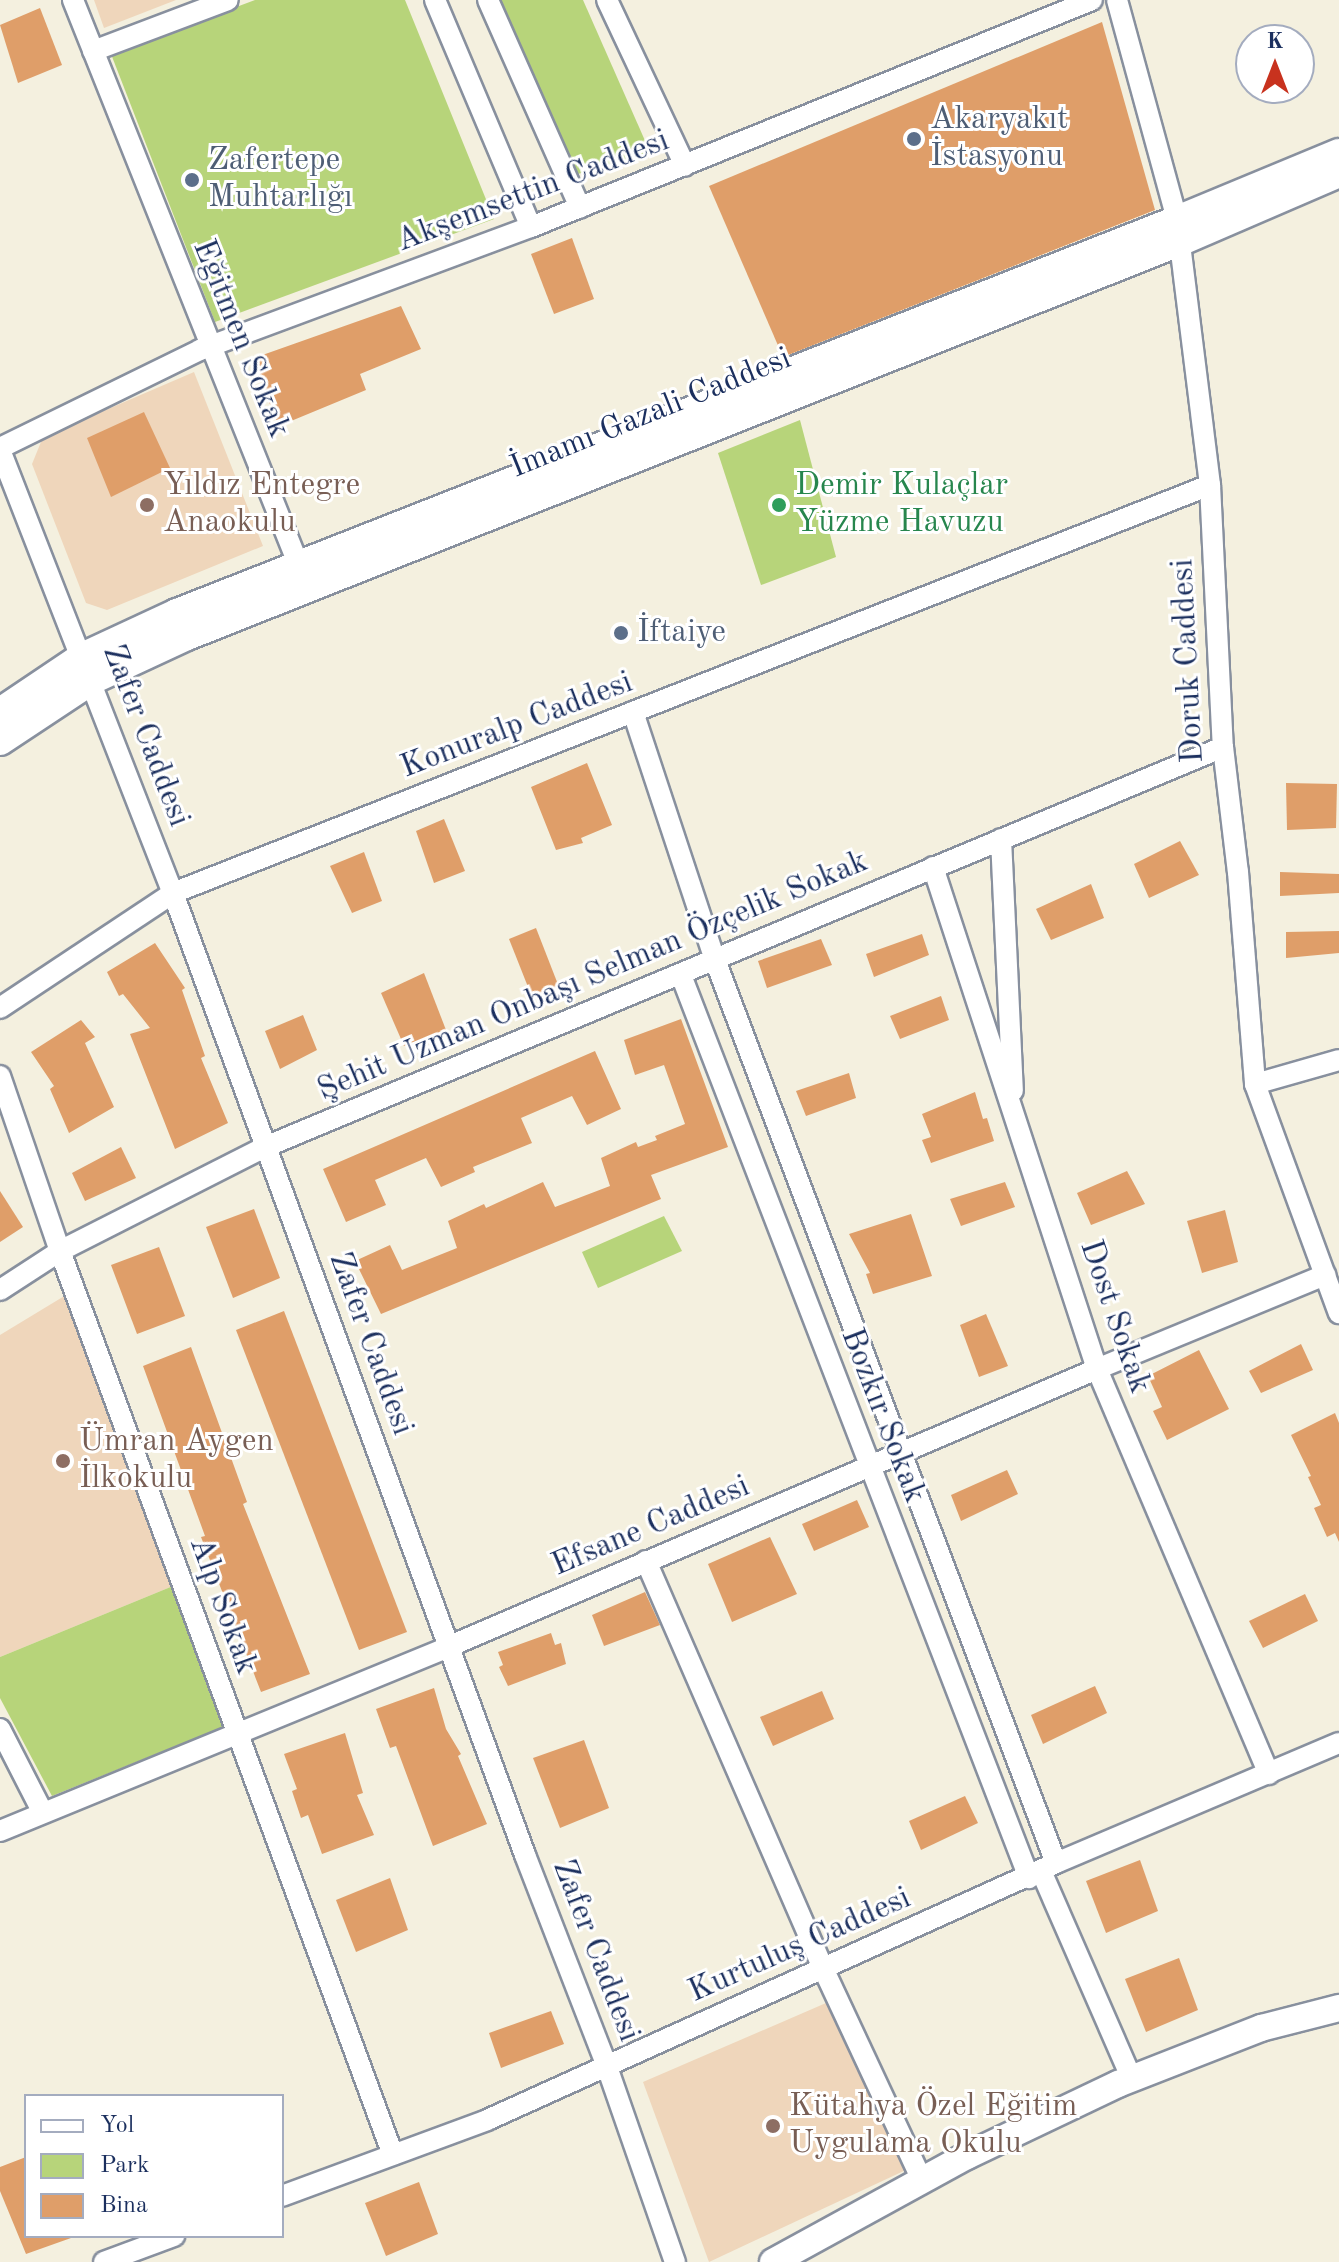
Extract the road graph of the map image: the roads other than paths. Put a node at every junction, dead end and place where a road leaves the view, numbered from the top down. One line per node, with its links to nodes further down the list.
1 (73, 0): 8 (street, Eğitmen Sokak)
2 (228, 0): 8 (street)
3 (435, 0): 13 (street)
4 (488, 0): 12 (street)
5 (607, 0): 10 (street)
6 (1092, 0): 10 (street, Akşemsettin Caddesi)
7 (1117, 0): 14 (street, Doruk Caddesi)
8 (93, 51): 15 (street, Eğitmen Sokak)
9 (1339, 153): 14 (main road, İmamı Gazali Caddesi)
10 (685, 166): 12 (street, Akşemsettin Caddesi)
11 (1339, 173): 14 (main road, İmamı Gazali Caddesi)
12 (580, 208): 13 (street, Akşemsettin Caddesi)
13 (531, 227): 15 (street, Akşemsettin Caddesi)
14 (1178, 231): 17 (street, Doruk Caddesi); 18 (main road, İmamı Gazali Caddesi); 19 (main road, İmamı Gazali Caddesi)
15 (211, 346): 16 (street, Akşemsettin Caddesi); 18 (street, Eğitmen Sokak)
16 (0, 449): 19 (street, Zafer Caddesi)
17 (1210, 485): 21 (street, Konuralp Caddesi); 23 (street, Doruk Caddesi)
18 (299, 566): 19 (main road, İmamı Gazali Caddesi)
19 (87, 669): 20 (main road, İmamı Gazali Caddesi); 22 (main road, İmamı Gazali Caddesi); 26 (street, Zafer Caddesi)
20 (0, 712)
21 (633, 712): 26 (street, Konuralp Caddesi); 27 (street, Bozkır Sokak)
22 (0, 741)
23 (1223, 747): 24 (street, Şehit Uzman Onbaşı Selman Özçelik Sokak); 32 (street, Doruk Caddesi)
24 (1001, 839): 25 (street, Şehit Uzman Onbaşı Selman Özçelik Sokak); 33 (street)
25 (933, 867): 27 (street, Şehit Uzman Onbaşı Selman Özçelik Sokak); 33 (street, Dost Sokak)
26 (173, 893): 29 (street, Konuralp Caddesi); 34 (street, Zafer Caddesi)
27 (715, 960): 28 (street, Şehit Uzman Onbaşı Selman Özçelik Sokak); 40 (street, Bozkır Sokak)
28 (681, 975): 34 (street, Şehit Uzman Onbaşı Selman Özçelik Sokak); 41 (street, Bozkır Sokak)
29 (0, 1008)
30 (1339, 1060): 32 (street)
31 (0, 1076): 35 (street, Alp Sokak)
32 (1255, 1084): 36 (street, Doruk Caddesi)
33 (1014, 1116): 39 (street, Dost Sokak)
34 (265, 1147): 35 (street, Şehit Uzman Onbaşı Selman Özçelik Sokak); 43 (street, Zafer Caddesi)
35 (60, 1251): 37 (street, Şehit Uzman Onbaşı Selman Özçelik Sokak); 45 (street, Alp Sokak)
36 (1325, 1275): 38 (street, Doruk Caddesi); 39 (street, Efsane Caddesi)
37 (0, 1290)
38 (1339, 1313)
39 (1097, 1369): 40 (street, Efsane Caddesi); 47 (street, Dost Sokak)
40 (901, 1453): 41 (street, Efsane Caddesi); 50 (street, Bozkır Sokak)
41 (869, 1467): 42 (street, Efsane Caddesi); 50 (street, Bozkır Sokak)
42 (646, 1561): 43 (street, Efsane Caddesi); 51 (street)
43 (450, 1646): 45 (street, Efsane Caddesi); 53 (street, Zafer Caddesi)
44 (0, 1729): 48 (street)
45 (238, 1734): 48 (street, Efsane Caddesi); 55 (street, Alp Sokak)
46 (1339, 1743): 47 (street, Kurtuluş Caddesi)
47 (1269, 1774): 50 (street, Kurtuluş Caddesi)
48 (43, 1813): 49 (street, Efsane Caddesi)
49 (0, 1831)
50 (1042, 1871): 51 (street, Kurtuluş Caddesi); 54 (street)
51 (823, 1968): 53 (street, Kurtuluş Caddesi); 56 (street)
52 (1339, 2008): 54 (street)
53 (606, 2064): 55 (street, Kurtuluş Caddesi); 60 (street, Zafer Caddesi)
54 (1132, 2079): 56 (street)
55 (393, 2155): 57 (street, Kurtuluş Caddesi)
56 (922, 2180): 61 (street)
57 (284, 2195)
58 (169, 2238): 59 (street)
59 (104, 2262)
60 (675, 2262)
61 (773, 2262)

